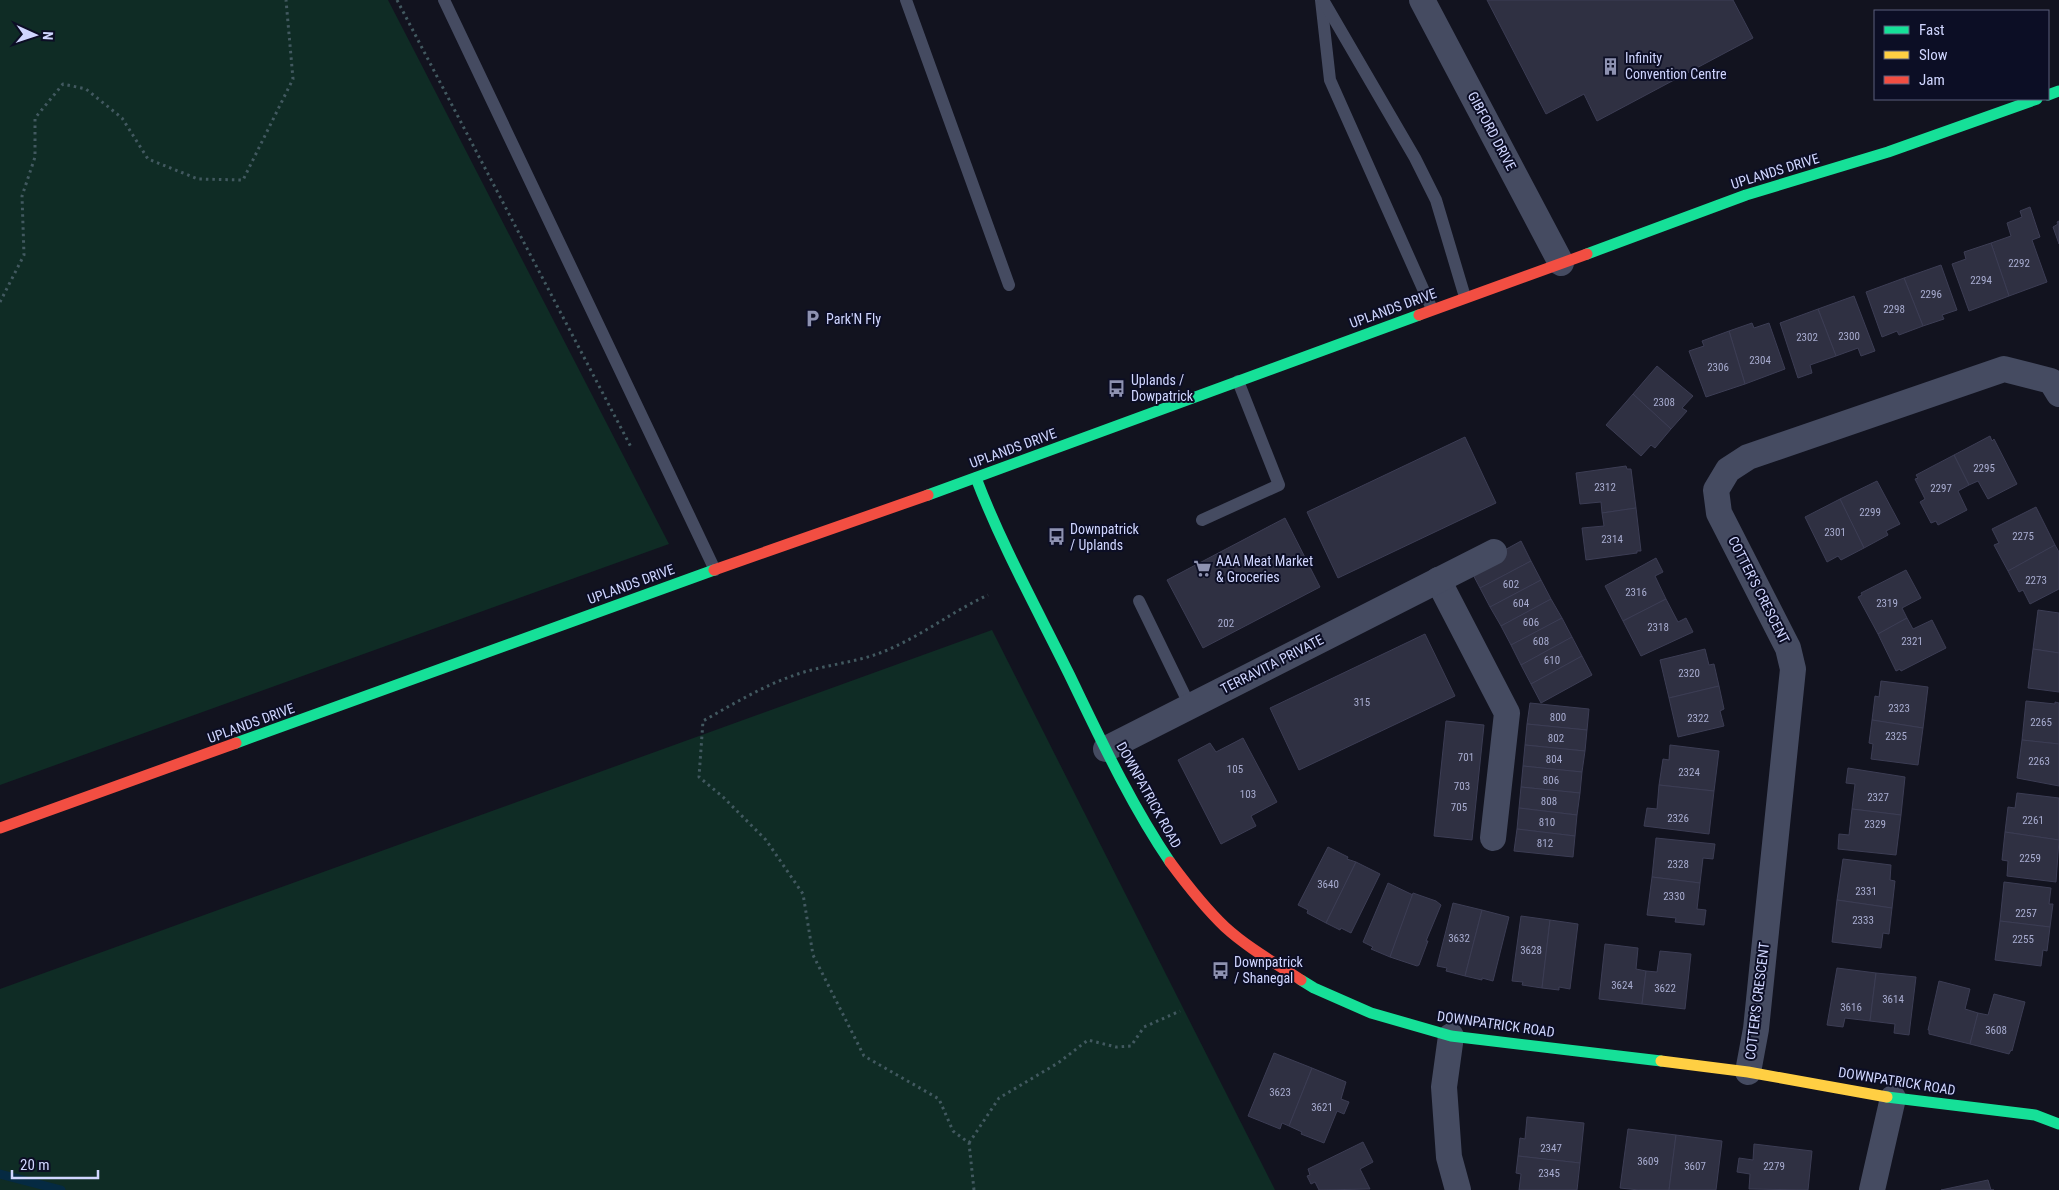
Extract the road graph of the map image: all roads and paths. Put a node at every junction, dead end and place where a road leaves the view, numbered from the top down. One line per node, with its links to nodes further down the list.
1 (286, 0): 11 (path)
2 (397, 0): 15 (path)
3 (444, 0): 19 (lane)
4 (906, 0): 9 (lane)
5 (1322, 0): 10 (lane); 12 (lane)
6 (1422, 0): 8 (street, GIBFORD DRIVE)
7 (2034, 100): 8 (main road, UPLANDS DRIVE)
8 (1561, 263): 10 (main road, UPLANDS DRIVE)
9 (1009, 285)
10 (1465, 297): 12 (main road, UPLANDS DRIVE)
11 (0, 302)
12 (1432, 309): 13 (main road, UPLANDS DRIVE)
13 (1238, 381): 16 (main road, UPLANDS DRIVE); 17 (lane)
14 (2059, 394): 29 (street, COTTER'S CRESCENT)
15 (632, 450)
16 (976, 478): 19 (main road, UPLANDS DRIVE); 24 (main road, DOWNPATRICK ROAD)
17 (1202, 520)
18 (1494, 552): 20 (street, TERRAVITA PRIVATE)
19 (715, 570): 25 (main road, UPLANDS DRIVE)
20 (1438, 580): 23 (street, TERRAVITA PRIVATE); 26 (street)
21 (988, 595): 32 (path)
22 (1139, 601): 23 (lane)
23 (1190, 706): 24 (street, TERRAVITA PRIVATE)
24 (1106, 748): 28 (main road, DOWNPATRICK ROAD)
25 (0, 828)
26 (1493, 838)
27 (1180, 1011): 32 (path)
28 (1452, 1036): 29 (main road, DOWNPATRICK ROAD); 34 (street)
29 (1748, 1072): 30 (main road, DOWNPATRICK ROAD)
30 (1893, 1098): 31 (main road, DOWNPATRICK ROAD); 35 (street)
31 (2059, 1124)
32 (969, 1143): 33 (path)
33 (974, 1190)
34 (1458, 1190)
35 (1872, 1190)

